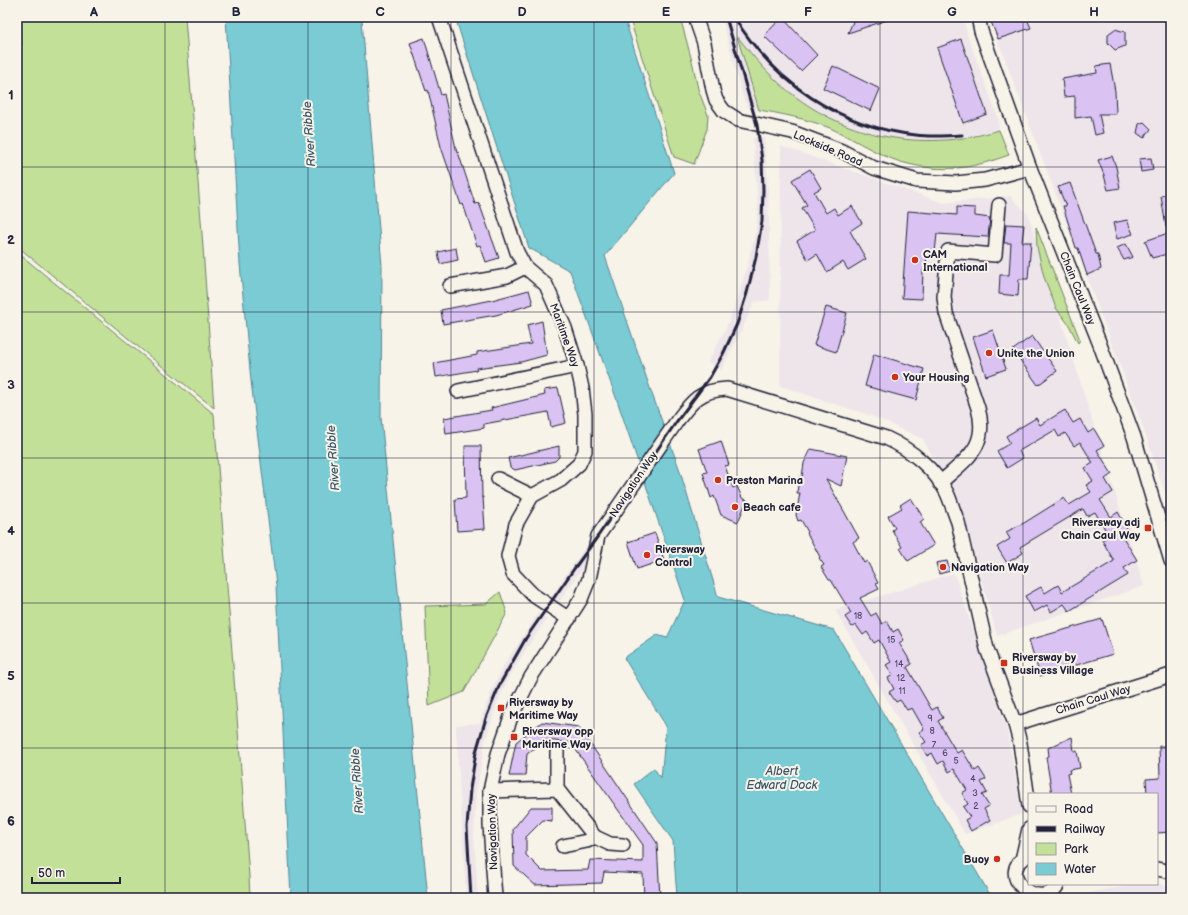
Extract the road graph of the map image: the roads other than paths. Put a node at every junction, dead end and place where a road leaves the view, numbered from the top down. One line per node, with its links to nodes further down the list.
1 (438, 17): 6 (street, Maritime Way)
2 (695, 17): 4 (street, Lockside Road)
3 (978, 17): 4 (street, Chain Caul Way)
4 (1030, 168): 13 (street, Chain Caul Way)
5 (999, 205): 11 (street)
6 (525, 267): 7 (street); 8 (street, Maritime Way)
7 (450, 286)
8 (577, 366): 9 (street); 12 (street, Maritime Way)
9 (458, 391)
10 (498, 480): 12 (street)
11 (940, 483): 14 (street, Navigation Way); 16 (street, Navigation Way)
12 (532, 496): 14 (street)
13 (1171, 561)
14 (569, 619): 19 (street, Navigation Way)
15 (1171, 675): 16 (street, Chain Caul Way)
16 (1015, 724): 20 (street, Navigation Way)
17 (557, 752): 18 (street)
18 (557, 789): 19 (street); 22 (street)
19 (490, 791): 30 (street, Navigation Way)
20 (1028, 799)
21 (1028, 836): 25 (street)
22 (595, 837): 23 (street); 24 (street)
23 (623, 845)
24 (563, 846)
25 (1025, 857): 29 (street)
26 (1158, 869): 27 (street)
27 (1171, 872)
28 (1057, 889): 29 (street)
29 (1027, 896)
30 (495, 898)

